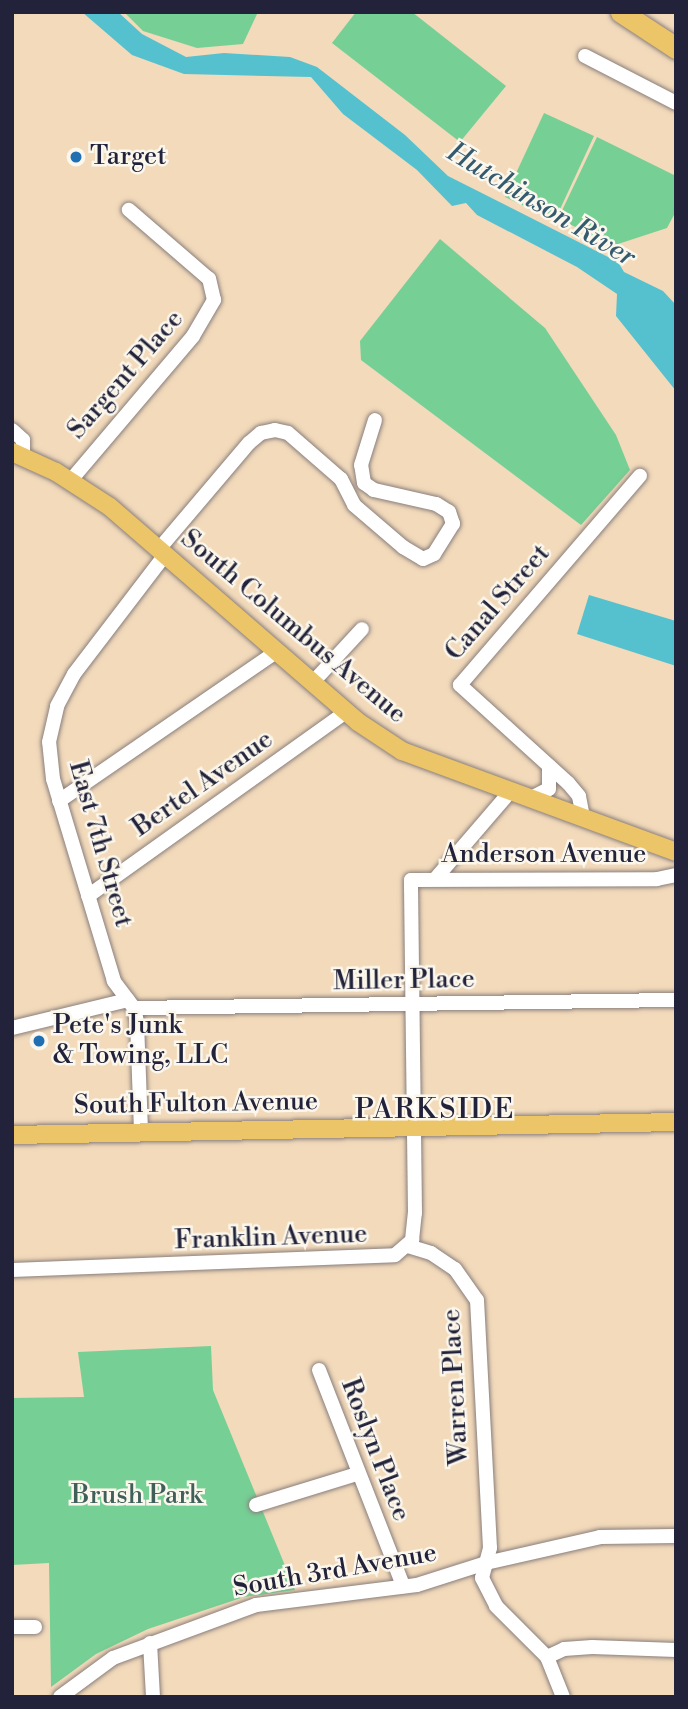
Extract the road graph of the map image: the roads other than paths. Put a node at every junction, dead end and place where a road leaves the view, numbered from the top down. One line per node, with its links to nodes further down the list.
1 (621, 12): 4 (highway)
2 (645, 12): 3 (highway)
3 (676, 33)
4 (676, 47)
5 (585, 56): 6 (street)
6 (676, 103)
7 (128, 210): 12 (street, Sargent Place)
8 (375, 420): 13 (street, East 7th Street)
9 (12, 430): 10 (street)
10 (18, 454): 12 (main road, South Columbus Avenue)
11 (640, 476): 18 (street, Canal Street)
12 (71, 480): 13 (main road, South Columbus Avenue)
13 (162, 552): 15 (main road, South Columbus Avenue); 21 (street, East 7th Street)
14 (362, 629): 16 (street)
15 (277, 651): 16 (main road, South Columbus Avenue); 21 (street)
16 (313, 682): 17 (main road, South Columbus Avenue)
17 (346, 712): 19 (main road, South Columbus Avenue); 26 (street, Bertel Avenue)
18 (549, 766): 20 (street); 22 (street, Canal Street)
19 (510, 792): 20 (main road, South Columbus Avenue); 25 (street)
20 (529, 799): 22 (main road, South Columbus Avenue)
21 (59, 801): 26 (street, East 7th Street)
22 (583, 817): 23 (main road, South Columbus Avenue)
23 (676, 852)
24 (676, 875): 25 (street, Anderson Avenue)
25 (436, 878): 29 (street, Anderson Avenue)
26 (88, 896): 28 (street, East 7th Street)
27 (676, 1000): 29 (street, Miller Place)
28 (131, 1004): 29 (street, Miller Place); 30 (street, Miller Place); 33 (street, East 7th Street)
29 (411, 1007): 32 (street)
30 (12, 1028)
31 (676, 1122): 32 (main road, South Fulton Avenue)
32 (413, 1127): 33 (main road, South Fulton Avenue); 35 (street)
33 (141, 1131): 34 (main road, South Fulton Avenue)
34 (12, 1135)
35 (408, 1246): 36 (street, Franklin Avenue); 41 (street, Warren Place)
36 (12, 1270)
37 (319, 1370): 38 (street, Roslyn Place)
38 (357, 1474): 39 (street); 42 (street, Roslyn Place)
39 (256, 1506)
40 (676, 1536): 41 (street, South 3rd Avenue)
41 (486, 1563): 42 (street, South 3rd Avenue); 47 (street, Warren Place)
42 (403, 1586): 45 (street, South 3rd Avenue)
43 (36, 1627): 44 (street)
44 (12, 1628)
45 (150, 1643): 48 (street, South 3rd Avenue); 49 (street)
46 (676, 1650): 47 (street)
47 (547, 1657): 50 (street)
48 (60, 1697)
49 (153, 1697)
50 (563, 1697)

